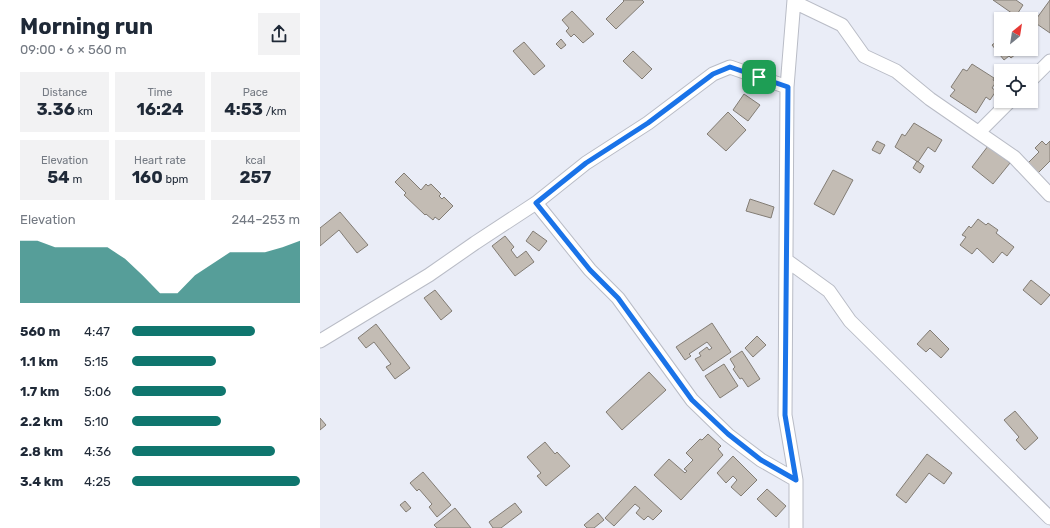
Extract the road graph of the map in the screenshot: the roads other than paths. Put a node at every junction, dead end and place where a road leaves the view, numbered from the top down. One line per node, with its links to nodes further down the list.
1 (794, 1): 4 (street); 6 (street)
2 (1050, 61): 3 (street)
3 (1038, 73)
4 (788, 87): 8 (street); 9 (street)
5 (1003, 108): 6 (street)
6 (979, 132): 7 (street)
7 (1050, 195)
8 (536, 203): 10 (street); 11 (street)
9 (786, 260): 11 (street); 12 (street)
10 (320, 341)
11 (796, 480): 13 (street)
12 (1050, 518)
13 (796, 528)

